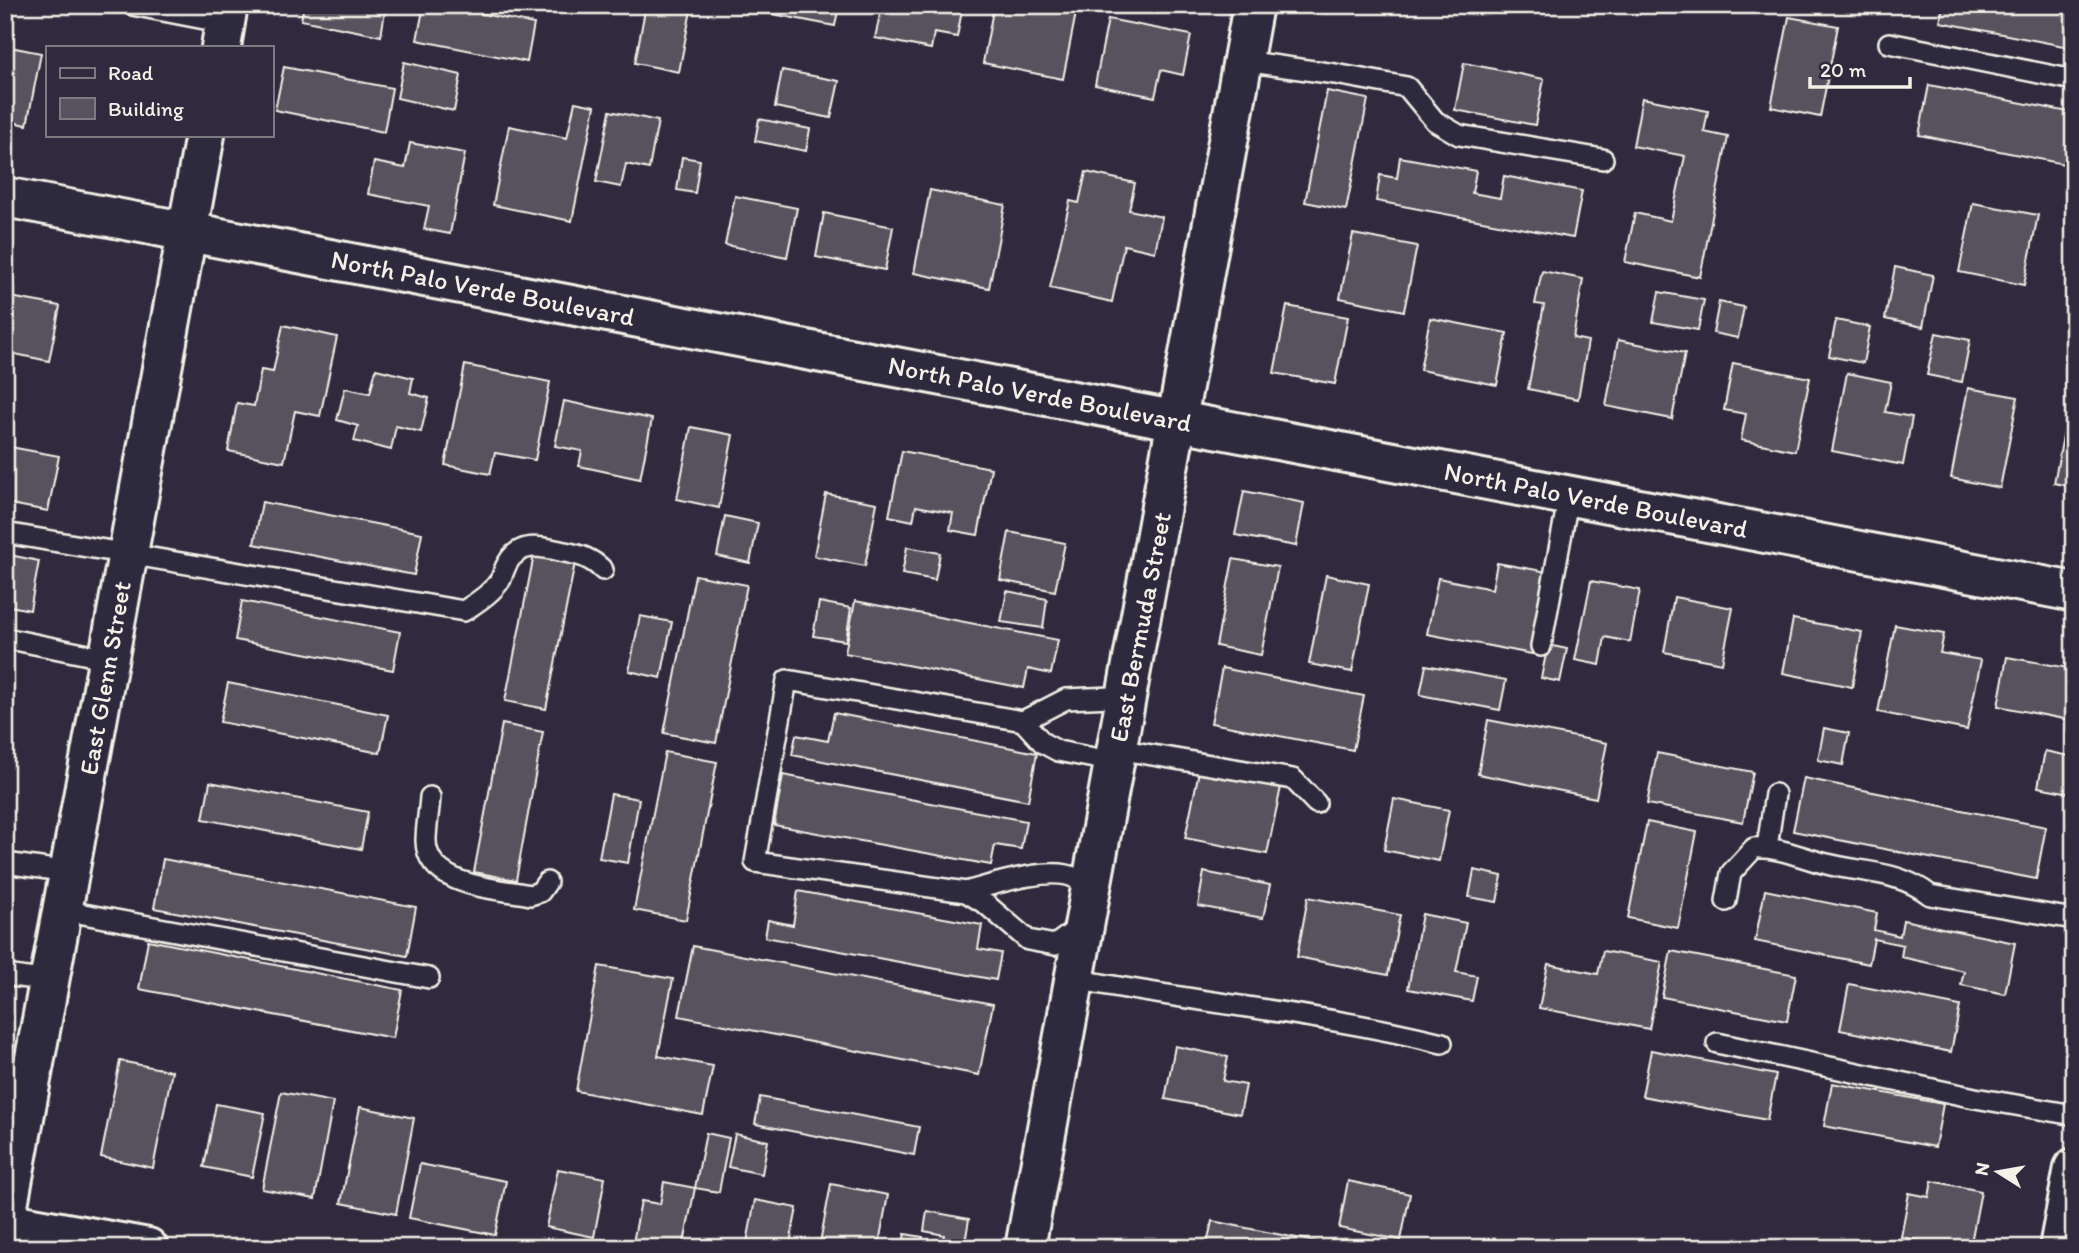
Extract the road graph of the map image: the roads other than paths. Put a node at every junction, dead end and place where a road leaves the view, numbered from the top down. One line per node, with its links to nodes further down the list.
1 (132, 5): 3 (lane)
2 (1253, 5): 5 (street, East Bermuda Street)
3 (225, 25)
4 (1889, 43): 6 (lane)
5 (1244, 61): 8 (lane); 11 (street, East Bermuda Street)
6 (2074, 80)
7 (205, 136): 10 (street, East Glenn Street)
8 (1603, 159)
9 (5, 197): 10 (street, North Palo Verde Boulevard)
10 (187, 231): 11 (street, North Palo Verde Boulevard); 14 (street, East Glenn Street)
11 (1179, 421): 12 (street, North Palo Verde Boulevard); 20 (street, East Bermuda Street)
12 (1569, 495): 16 (street, North Palo Verde Boulevard); 18 (lane)
13 (5, 533): 14 (lane)
14 (128, 553): 15 (lane); 19 (street, East Glenn Street)
15 (603, 570)
16 (2074, 592)
17 (5, 638): 19 (lane)
18 (1541, 646)
19 (108, 659): 28 (street, East Glenn Street)
20 (1126, 704): 21 (lane); 22 (street, East Bermuda Street)
21 (1023, 721): 22 (lane); 30 (lane)
22 (1116, 752): 25 (lane); 32 (street, East Bermuda Street)
23 (1776, 794): 26 (lane)
24 (430, 797): 29 (lane)
25 (1316, 803)
26 (1767, 847): 31 (lane); 34 (lane)
27 (5, 863): 28 (lane)
28 (69, 872): 33 (street, East Glenn Street)
29 (547, 882)
30 (966, 892): 32 (lane); 32 (lane)
31 (1727, 901)
32 (1087, 909): 37 (street, East Bermuda Street)
33 (62, 911): 36 (lane); 38 (street, East Glenn Street)
34 (2074, 919)
35 (5, 975): 38 (lane)
36 (429, 978)
37 (1074, 979): 39 (lane); 45 (street, East Bermuda Street)
38 (49, 981): 43 (street, East Glenn Street)
39 (1442, 1043)
40 (1717, 1043): 41 (lane)
41 (2074, 1115)
42 (2074, 1168): 46 (street)
43 (5, 1221): 44 (street)
44 (148, 1248)
45 (1025, 1248)
46 (2059, 1248)

